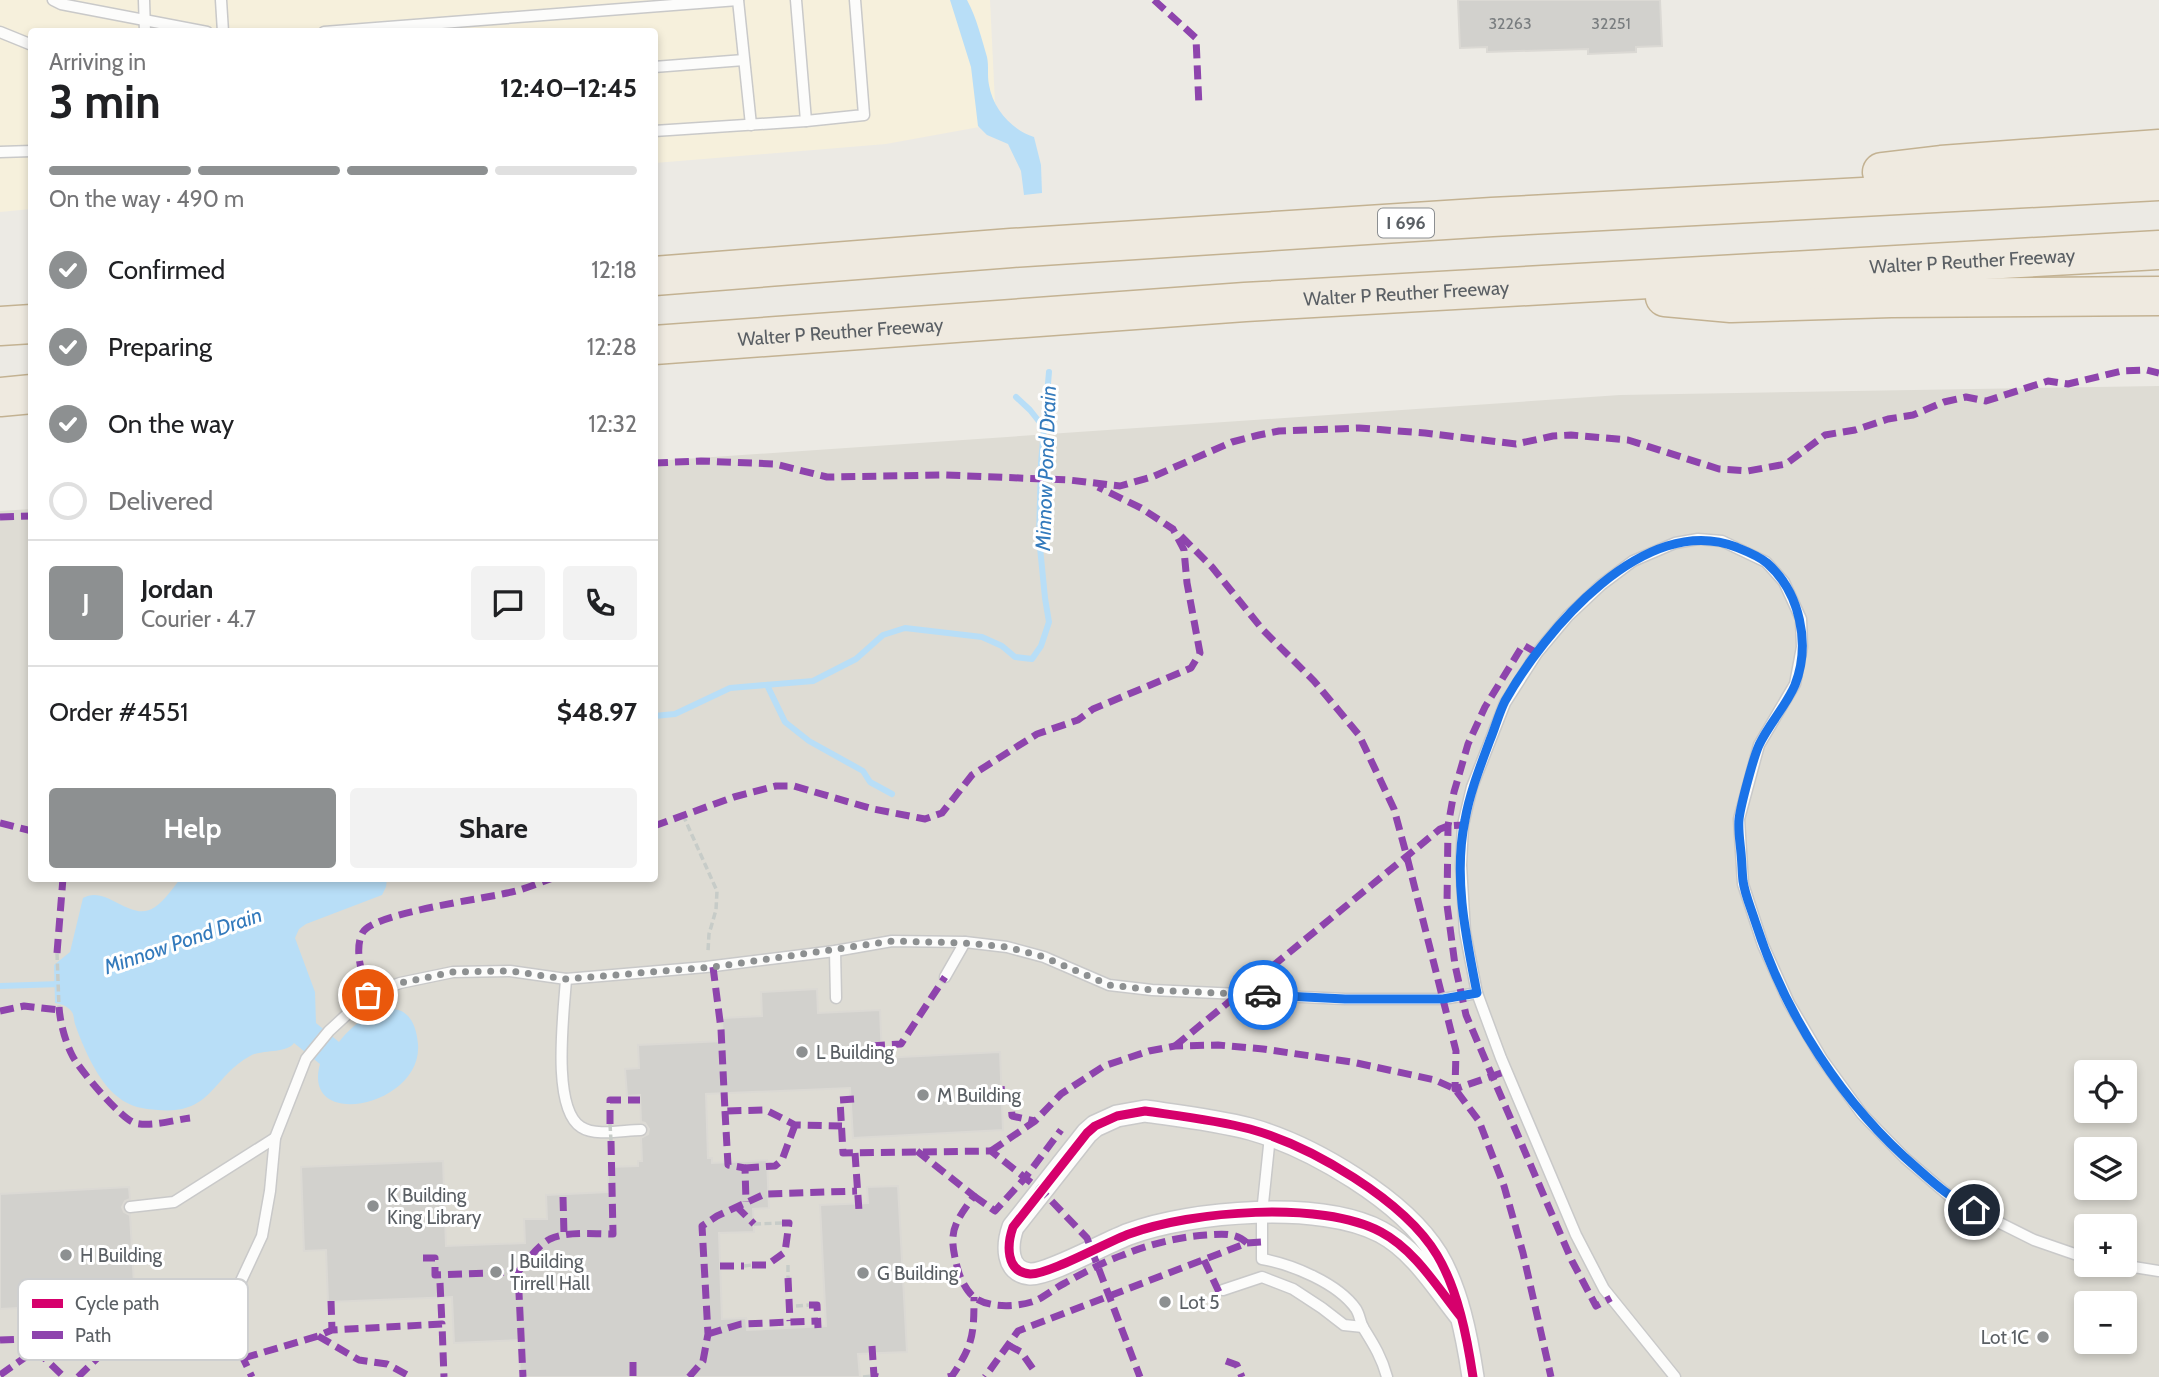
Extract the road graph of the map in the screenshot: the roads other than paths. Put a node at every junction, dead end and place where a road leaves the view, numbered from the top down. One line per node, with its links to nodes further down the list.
1 (53, 0): 7 (lane)
2 (144, 0): 7 (lane)
3 (221, 0): 9 (lane)
4 (738, 0): 10 (lane); 13 (lane)
5 (796, 0): 15 (lane)
6 (855, 0): 15 (lane)
7 (145, 26): 8 (lane)
8 (166, 28)
9 (223, 28)
10 (376, 28)
11 (0, 32): 12 (lane)
12 (28, 43)
13 (744, 60): 14 (lane); 16 (lane)
14 (658, 67)
15 (806, 121): 16 (lane)
16 (751, 125): 17 (lane)
17 (658, 131)
18 (2159, 149): 22 (highway)
19 (28, 151): 20 (lane)
20 (0, 152)
21 (2159, 181): 22 (highway, I 696)
22 (1492, 217): 24 (highway, I 696)
23 (2159, 250): 25 (highway, Walter P Reuther Freeway)
24 (658, 276)
25 (1530, 284): 26 (highway); 29 (highway, Walter P Reuther Freeway)
26 (2159, 296)
27 (28, 324): 28 (highway)
28 (0, 326)
29 (658, 345)
30 (28, 394): 31 (highway)
31 (0, 397)
32 (965, 943): 33 (lane); 34 (lane); 36 (lane)
33 (835, 951): 35 (lane); 37 (lane)
34 (945, 977)
35 (566, 979): 38 (lane); 40 (lane)
36 (1477, 993): 43 (lane); 54 (lane)
37 (836, 998)
38 (641, 1130)
39 (1270, 1136): 42 (lane); 42 (street); 50 (street)
40 (275, 1138): 41 (lane); 48 (lane)
41 (130, 1207)
42 (1262, 1213): 44 (lane); 50 (street)
43 (2074, 1254)
44 (1262, 1259): 47 (lane); 51 (lane)
45 (2137, 1267): 46 (lane)
46 (2159, 1270)
47 (1262, 1277): 49 (lane); 51 (lane)
48 (242, 1279)
49 (1223, 1290)
50 (1461, 1317): 53 (street)
51 (1363, 1327): 52 (lane)
52 (1387, 1377)
53 (1473, 1377)
54 (1675, 1377)

